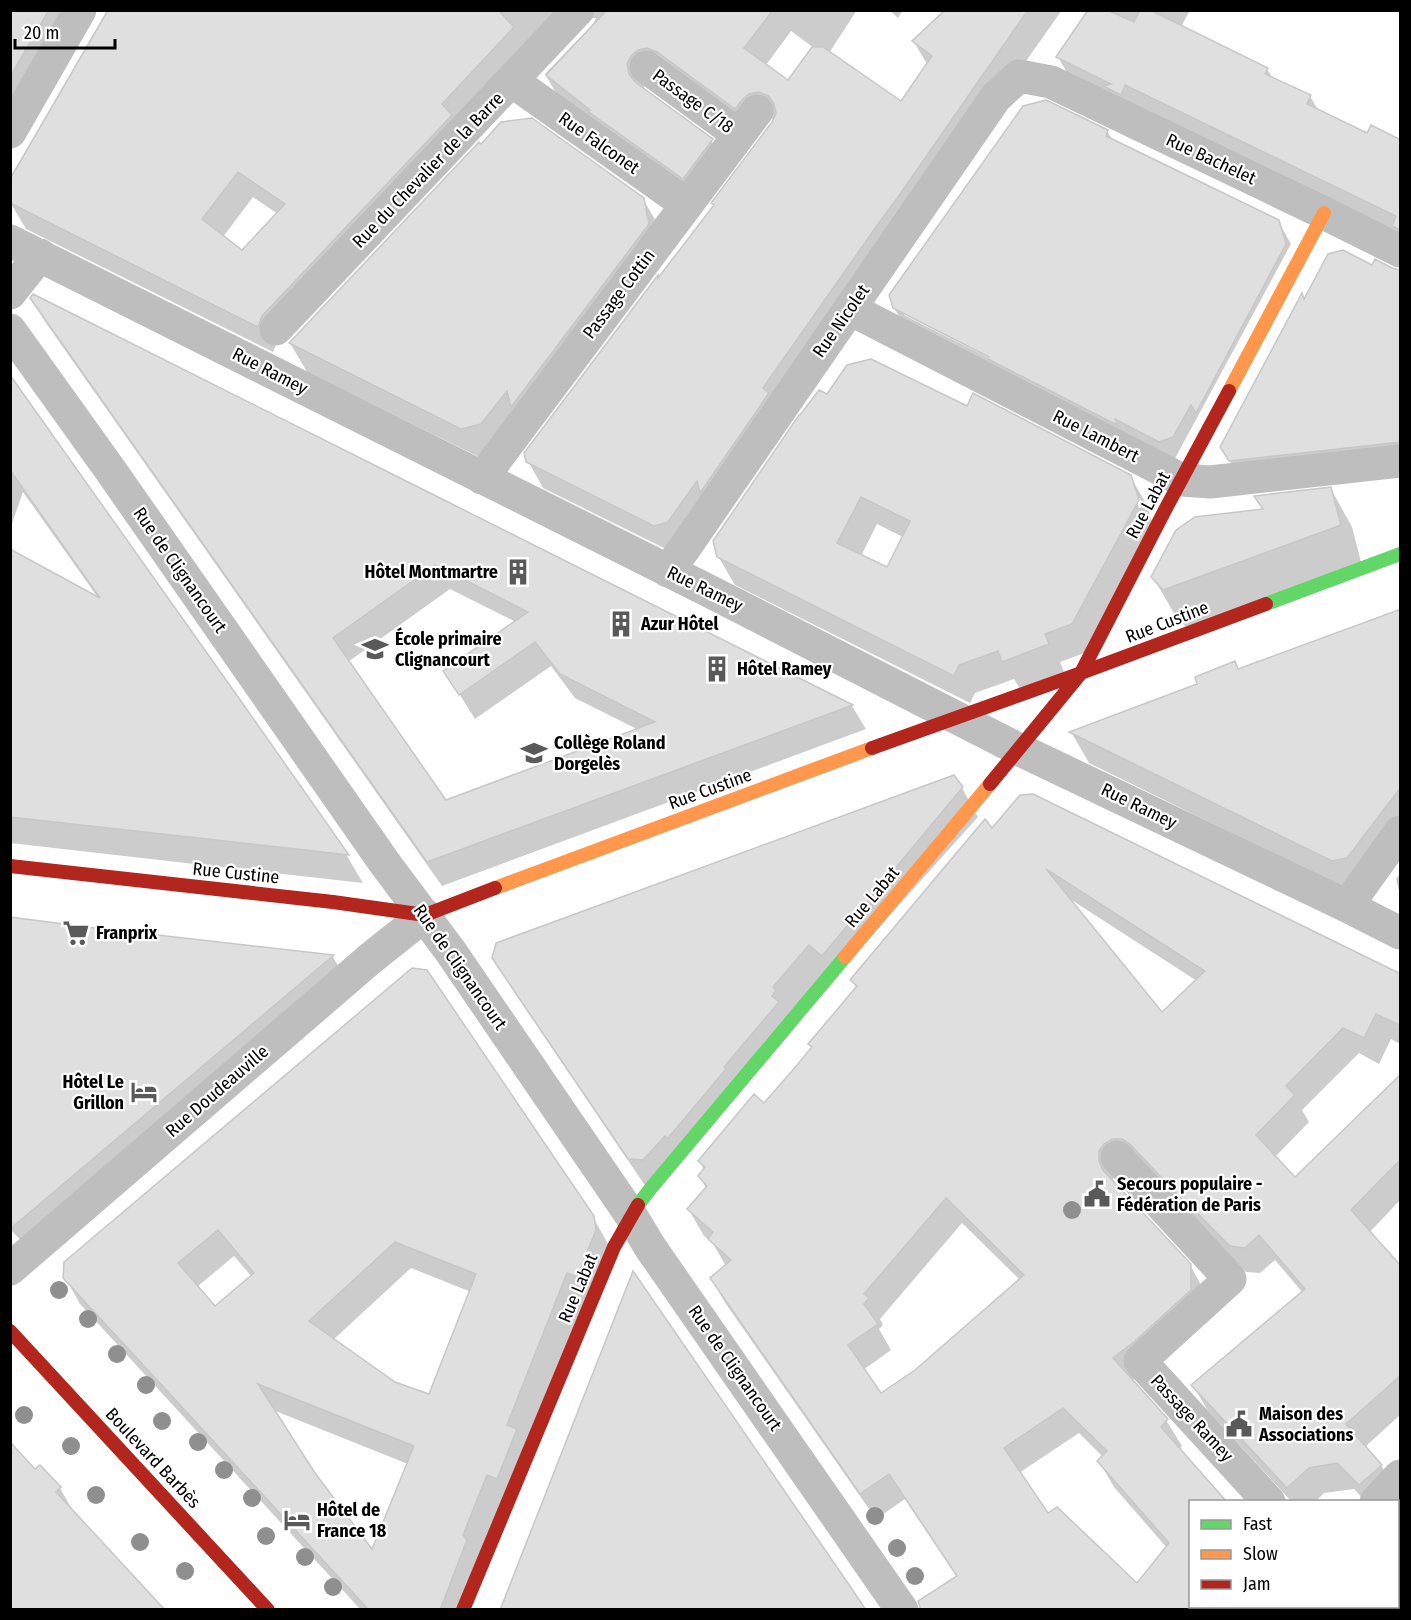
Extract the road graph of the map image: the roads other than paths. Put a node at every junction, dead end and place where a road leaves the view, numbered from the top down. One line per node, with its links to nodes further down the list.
1 (80, 10): 7 (street)
2 (578, 10): 5 (street, Rue du Chevalier de la Barre)
3 (646, 67): 6 (street, Passage C/18)
4 (1019, 76): 9 (street, Rue Bachelet); 14 (street, Rue Nicolet)
5 (512, 81): 8 (street, Rue Falconet); 15 (street, Rue du Chevalier de la Barre)
6 (748, 123): 8 (street, Passage Cottin)
7 (10, 132)
8 (686, 204): 18 (street, Passage Cottin)
9 (1324, 213): 11 (street, Rue Bachelet); 19 (street, Rue Labat)
10 (10, 242): 12 (street, Rue Ramey)
11 (1401, 250)
12 (40, 255): 13 (street); 18 (street, Rue Ramey)
13 (10, 293)
14 (850, 309): 19 (street, Rue Lambert); 21 (street, Rue Nicolet)
15 (276, 329)
16 (10, 330): 28 (street, Rue de Clignancourt)
17 (1400, 463): 19 (street, Rue Lambert)
18 (482, 478): 21 (street, Rue Ramey)
19 (1182, 480): 22 (street, Rue Labat)
20 (1401, 554): 22 (street, Rue Custine)
21 (668, 571): 23 (street, Rue Ramey)
22 (1081, 673): 23 (street, Rue Custine); 24 (street, Rue Labat)
23 (958, 718): 24 (street, Rue Ramey); 28 (street, Rue Custine)
24 (1018, 749): 27 (street, Rue Ramey); 31 (street, Rue Labat)
25 (1401, 832): 27 (street)
26 (10, 866): 28 (street, Rue Custine)
27 (1347, 906): 29 (street, Rue Ramey)
28 (425, 915): 31 (street, Rue de Clignancourt); 32 (street, Rue Doudeauville)
29 (1401, 933)
30 (1117, 1157): 35 (street, Passage Ramey)
31 (632, 1217): 38 (street, Rue Labat); 39 (street, Rue de Clignancourt)
32 (10, 1269)
33 (10, 1331): 37 (street, Boulevard Barbès)
34 (1401, 1476): 36 (street)
35 (1267, 1500)
36 (1378, 1500)
37 (268, 1610)
38 (463, 1610)
39 (902, 1610)

